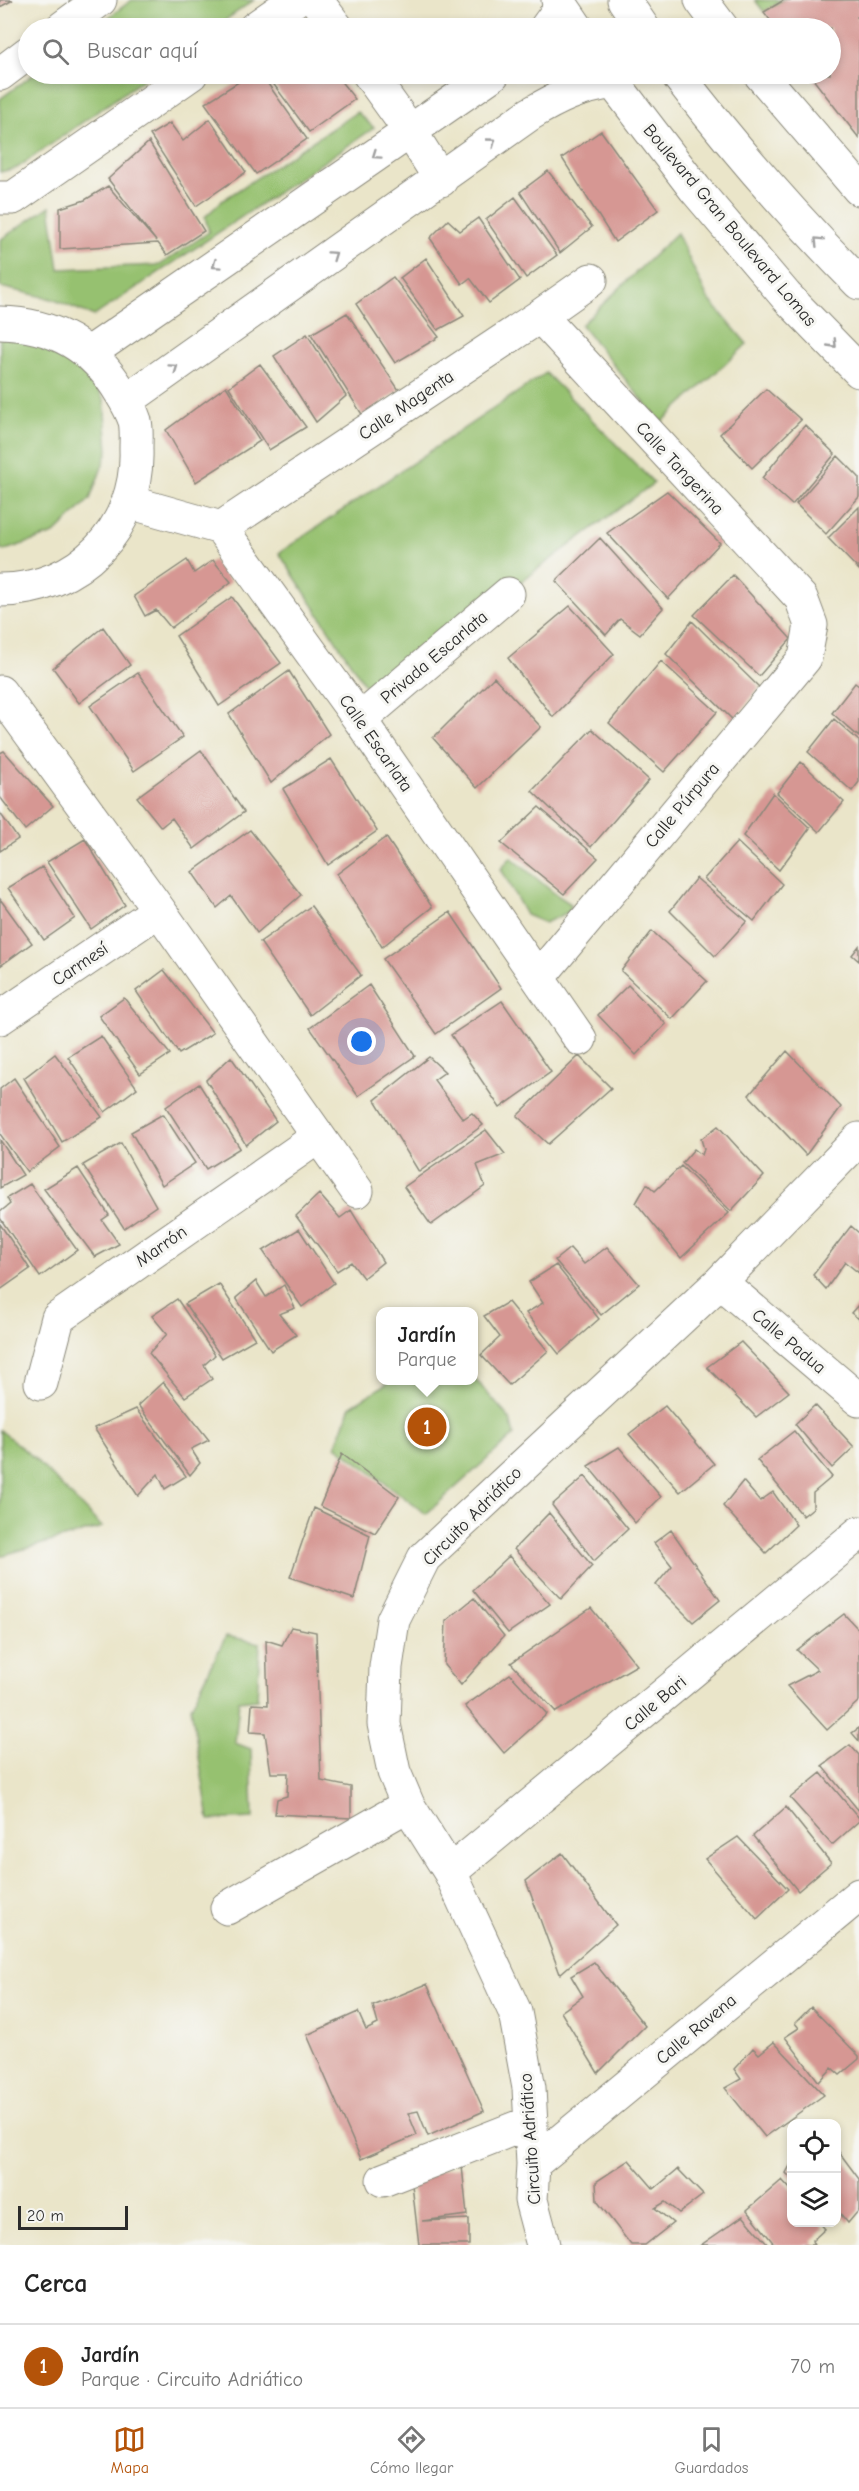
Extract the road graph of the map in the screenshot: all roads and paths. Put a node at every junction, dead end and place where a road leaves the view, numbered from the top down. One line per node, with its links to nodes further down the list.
1 (100, 0): 6 (street)
2 (295, 0): 7 (street)
3 (316, 0): 8 (street)
4 (624, 0): 9 (street)
5 (701, 0): 10 (street)
6 (76, 18)
7 (269, 18)
8 (330, 18)
9 (636, 18)
10 (714, 18)
11 (18, 60): 12 (street)
12 (0, 74)
13 (177, 84): 23 (street)
14 (376, 84): 20 (street)
15 (478, 84): 20 (street)
16 (591, 84): 21 (street, one-way to 16)
17 (615, 84): 29 (street, Boulevard Gran Boulevard Lomas, one-way to 29)
18 (685, 84): 25 (street, one-way to 18)
19 (769, 84): 22 (street)
20 (410, 131): 21 (street); 28 (street, one-way to 28)
21 (441, 180): 30 (street, one-way to 21)
22 (859, 189)
23 (0, 198)
24 (591, 280): 26 (street, Calle Magenta)
25 (859, 283)
26 (540, 316): 32 (street, Calle Magenta); 35 (street, Calle Tangerina)
27 (0, 323): 28 (street)
28 (88, 354): 30 (street)
29 (859, 371)
30 (126, 401): 31 (street)
31 (129, 502): 32 (street); 34 (street)
32 (221, 528): 37 (street, Calle Escarlata)
33 (508, 594): 37 (street, Privada Escarlata)
34 (1, 597)
35 (811, 625): 39 (street, Calle Púrpura)
36 (0, 692): 38 (street)
37 (360, 720): 39 (street, Calle Escarlata)
38 (159, 910): 40 (street, Carmesí); 42 (street)
39 (538, 978): 41 (street, Calle Escarlata)
40 (0, 1018)
41 (580, 1040)
42 (318, 1137): 44 (street); 46 (street, Marrón)
43 (859, 1139): 45 (street, Circuito Adriático)
44 (357, 1191)
45 (720, 1282): 47 (street, Calle Padua); 49 (street, Circuito Adriático)
46 (41, 1383)
47 (859, 1400)
48 (859, 1533): 50 (street, Calle Bari)
49 (408, 1805): 50 (street, Circuito Adriático); 52 (street)
50 (450, 1872): 53 (street, Circuito Adriático)
51 (859, 1895): 54 (street, Calle Ravena)
52 (227, 1908)
53 (531, 2122): 54 (street, Circuito Adriático); 55 (street)
54 (533, 2164): 56 (street, Circuito Adriático)
55 (383, 2180)
56 (543, 2245)

